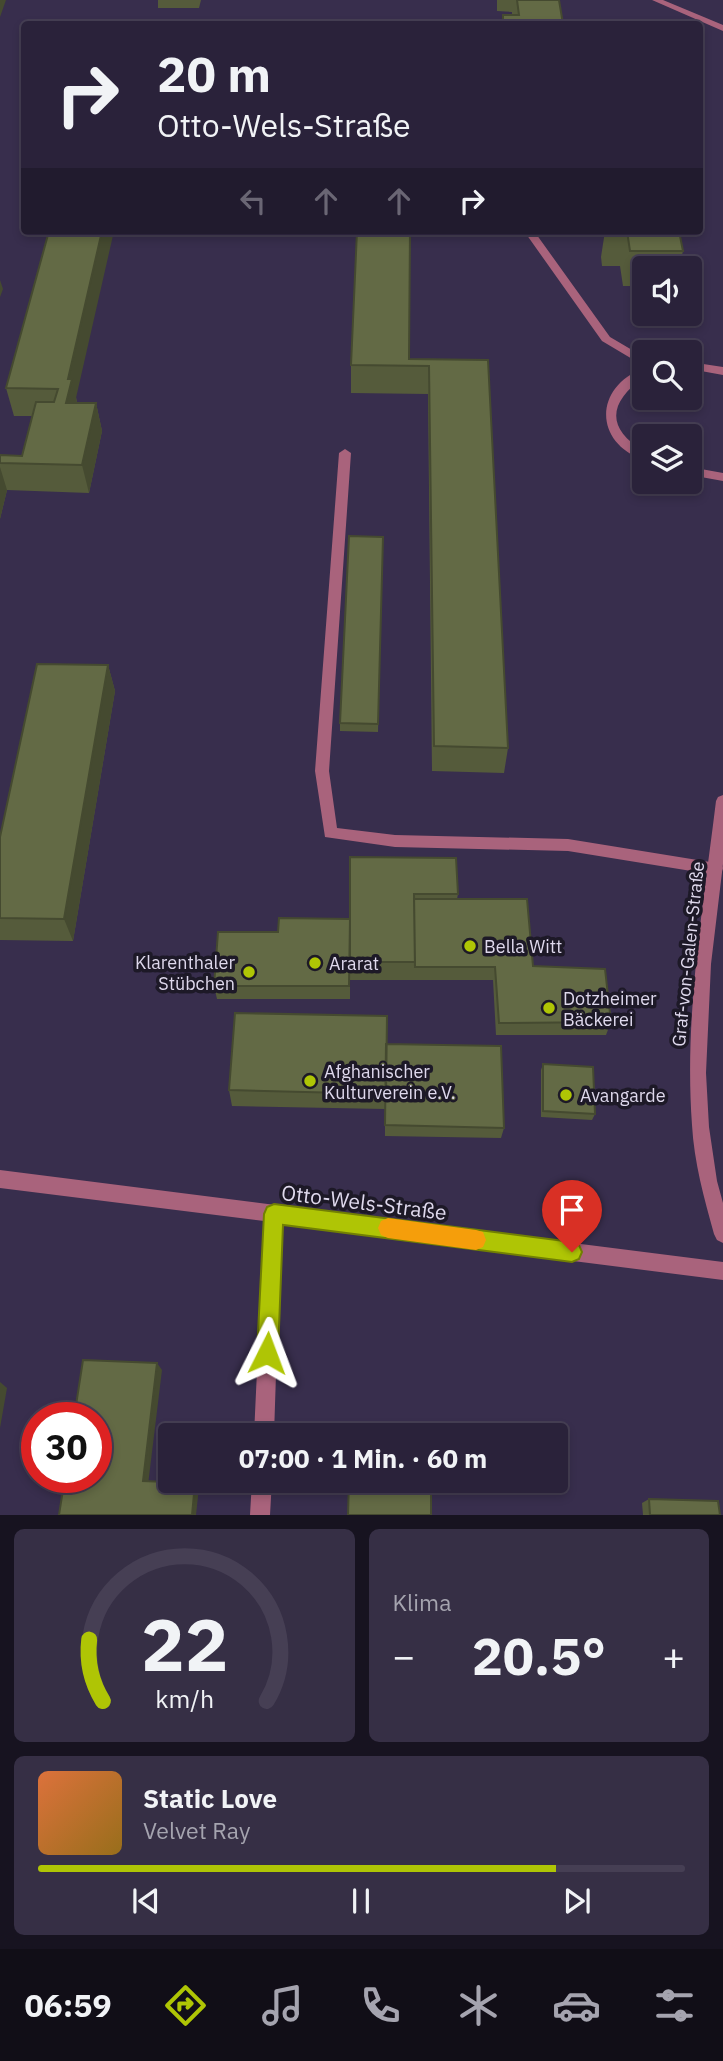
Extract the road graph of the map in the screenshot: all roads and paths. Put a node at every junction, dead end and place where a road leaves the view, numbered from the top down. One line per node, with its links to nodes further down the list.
1 (656, 0): 2 (street)
2 (723, 28)
3 (532, 235): 4 (street)
4 (632, 355)
5 (702, 368): 6 (street)
6 (723, 371)
7 (632, 381): 8 (street)
8 (632, 450)
9 (345, 453): 13 (street)
10 (702, 473): 11 (street)
11 (723, 477)
12 (723, 801): 13 (street, Graf-von-Galen-Straße)
13 (716, 869): 16 (street, Graf-von-Galen-Straße)
14 (0, 1179): 15 (street, Otto-Wels-Straße)
15 (274, 1214): 17 (street, Otto-Wels-Straße); 18 (street)
16 (723, 1234)
17 (723, 1271)
18 (265, 1423)
19 (261, 1493): 20 (street)
20 (260, 1515)

